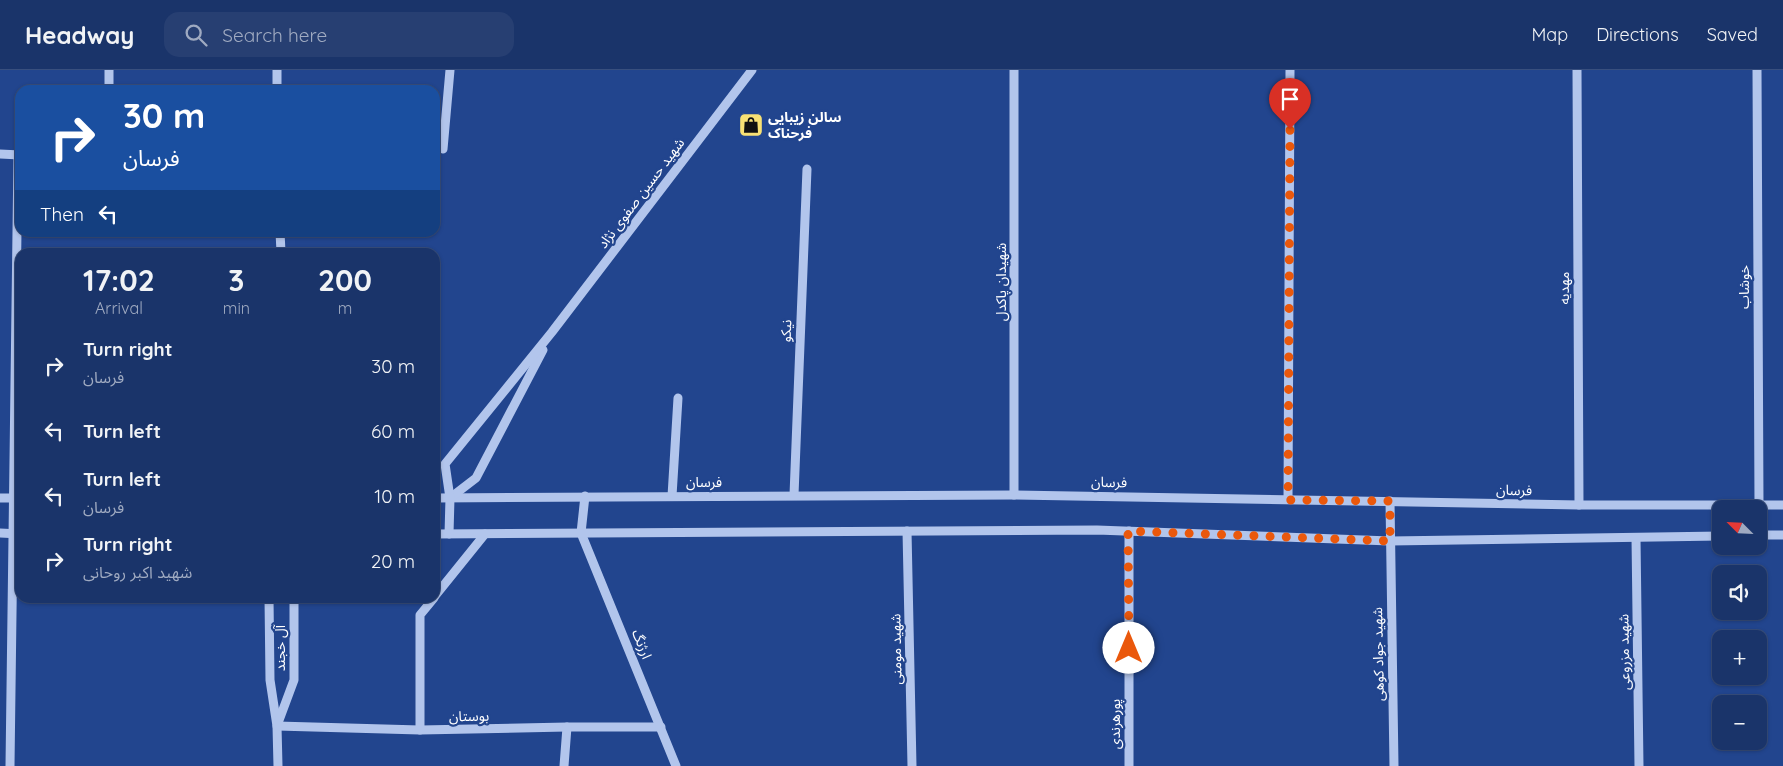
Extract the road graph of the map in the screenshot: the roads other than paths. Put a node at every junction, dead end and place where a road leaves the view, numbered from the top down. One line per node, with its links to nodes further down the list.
1 (109, 70): 9 (street)
2 (277, 70): 10 (street)
3 (450, 70): 11 (street)
4 (752, 70): 15 (street, شهید حسین صفوی نژاد)
5 (1014, 70): 17 (street, شهیدان پاکدل)
6 (1290, 70): 25 (street)
7 (1577, 70): 29 (street, مهدیه)
8 (1757, 70): 26 (street, خوشاب)
9 (109, 85)
10 (277, 85)
11 (443, 149)
12 (0, 154): 13 (street)
13 (15, 155)
14 (806, 168): 20 (street, نیکو)
15 (552, 332): 24 (street); 24 (street)
16 (678, 398): 19 (street)
17 (1014, 494): 20 (street, فرسان); 25 (street, فرسان)
18 (585, 496): 19 (street, فرسان); 24 (street, فرسان); 39 (street)
19 (672, 496): 20 (street, فرسان)
20 (794, 496)
21 (0, 498): 22 (street)
22 (15, 498)
23 (440, 498): 24 (street, فرسان)
24 (450, 498): 37 (street)
25 (1288, 500): 27 (street, فرسان)
26 (1759, 500)
27 (1390, 501): 29 (street, فرسان); 44 (street, شهید جواد کوهی)
28 (1783, 504): 31 (street, فرسان)
29 (1579, 505): 30 (street, فرسان)
30 (1712, 505)
31 (1768, 505)
32 (907, 531): 33 (street); 39 (street); 58 (street, شهید مومنی)
33 (1128, 531): 44 (street); 59 (street, پورهرندی)
34 (0, 533): 35 (street)
35 (15, 534)
36 (440, 534): 37 (street)
37 (449, 534): 38 (street)
38 (485, 534): 39 (street); 45 (street)
39 (581, 534): 52 (street, ارژنگ)
40 (1768, 535): 42 (street)
41 (1712, 536): 43 (street)
42 (1783, 536)
43 (1636, 538): 44 (street); 61 (street, شهید مزروعی)
44 (1390, 541): 60 (street, شهید جواد کوهی)
45 (440, 591)
46 (15, 600): 54 (street)
47 (269, 603): 50 (street, آل خجند)
48 (294, 603): 50 (street, آل خجند)
49 (430, 603): 53 (street)
50 (277, 726): 53 (street, بوستان); 55 (street, آل خجند)
51 (567, 727): 52 (street, بوستان); 53 (street, بوستان); 56 (street)
52 (661, 727): 57 (street, ارژنگ)
53 (420, 730)
54 (10, 766)
55 (278, 766)
56 (564, 766)
57 (676, 766)
58 (912, 766)
59 (1129, 766)
60 (1394, 766)
61 (1639, 766)

